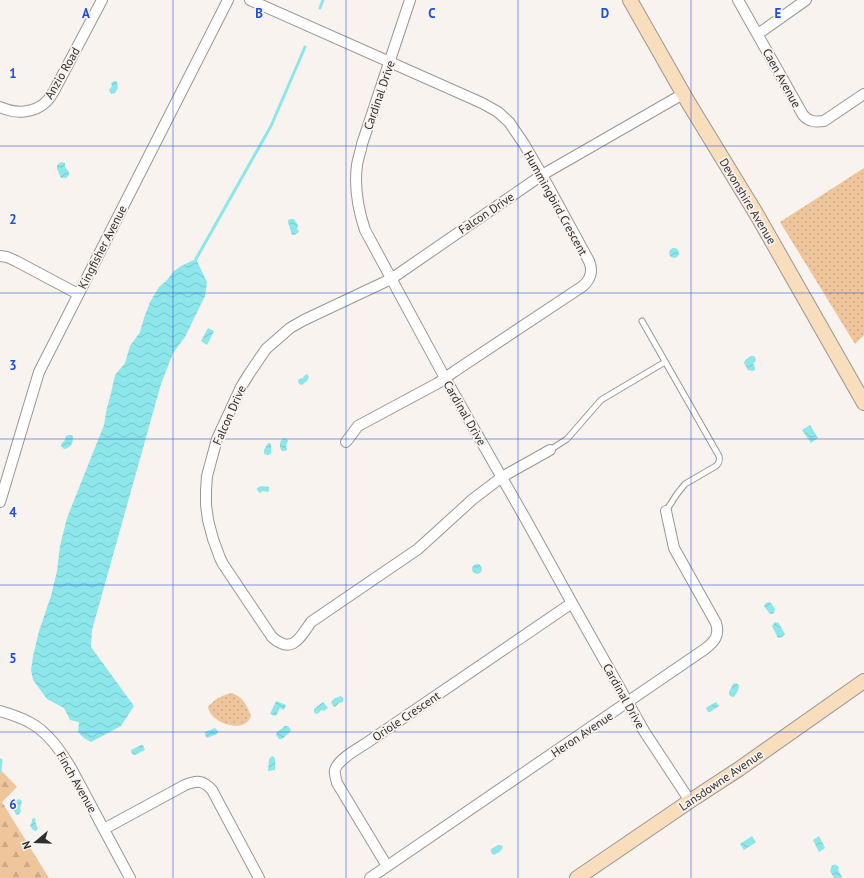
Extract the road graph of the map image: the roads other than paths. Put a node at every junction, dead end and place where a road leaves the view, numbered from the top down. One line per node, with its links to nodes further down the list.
1 (102, 0): 12 (street, Anzio Road)
2 (228, 0): 16 (street, Kingfisher Avenue)
3 (250, 0): 9 (street, Hummingbird Crescent)
4 (410, 0): 9 (street, Cardinal Drive)
5 (630, 0): 10 (main road, Devonshire Avenue)
6 (738, 0): 8 (street, Caen Avenue)
7 (806, 0): 8 (street)
8 (758, 34): 11 (street, Caen Avenue)
9 (390, 62): 13 (street, Hummingbird Crescent); 15 (street, Cardinal Drive)
10 (683, 94): 13 (street, Falcon Drive); 20 (main road, Devonshire Avenue)
11 (864, 94)
12 (0, 107)
13 (542, 175): 15 (street, Falcon Drive); 19 (street, Hummingbird Crescent)
14 (0, 256): 16 (street)
15 (391, 279): 19 (street, Cardinal Drive); 23 (street, Falcon Drive)
16 (78, 294): 24 (street, Kingfisher Avenue)
17 (642, 321): 18 (lane)
18 (665, 362): 22 (lane); 25 (lane)
19 (445, 378): 21 (street, Hummingbird Crescent); 23 (street, Cardinal Drive)
20 (864, 403)
21 (346, 442)
22 (550, 450): 23 (street, Falcon Drive)
23 (502, 477): 26 (street, Cardinal Drive)
24 (0, 502)
25 (666, 511): 28 (street, Heron Avenue)
26 (572, 603): 28 (street, Cardinal Drive); 32 (street, Oriole Crescent)
27 (864, 681): 30 (main road, Lansdowne Avenue)
28 (628, 702): 30 (street, Cardinal Drive); 32 (street, Heron Avenue)
29 (0, 711): 31 (street, Finch Avenue)
30 (690, 801): 36 (main road, Lansdowne Avenue)
31 (104, 829): 33 (street, Finch Avenue); 34 (street)
32 (387, 866): 35 (street, Heron Avenue)
33 (130, 878)
34 (259, 878)
35 (370, 878)
36 (577, 878)

